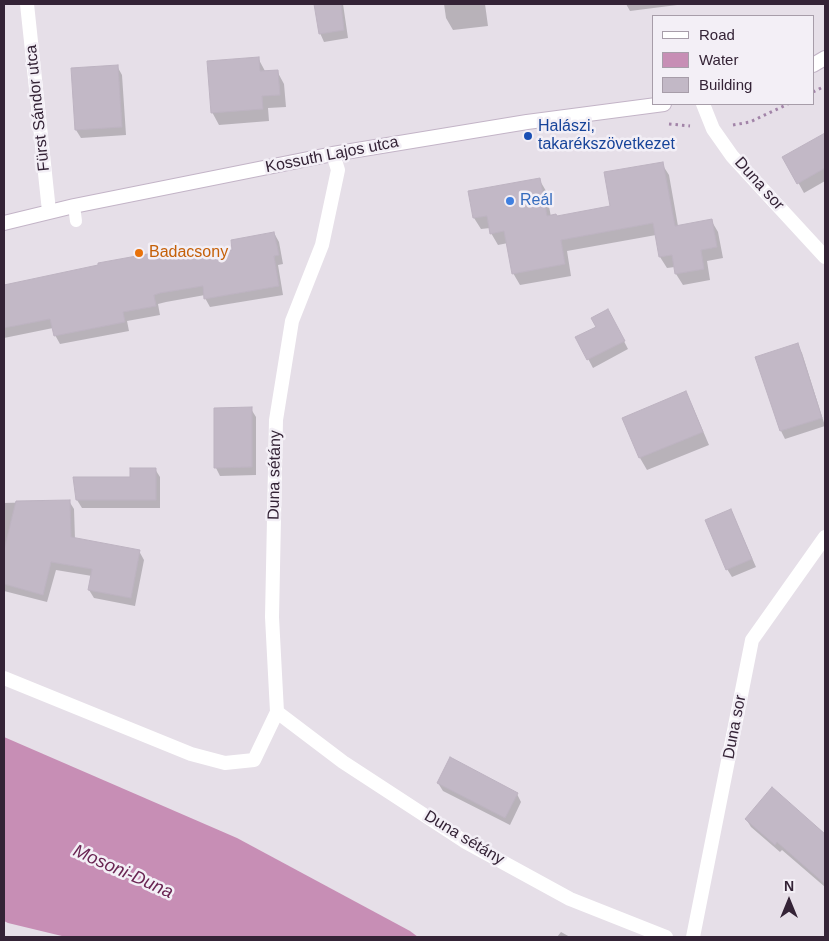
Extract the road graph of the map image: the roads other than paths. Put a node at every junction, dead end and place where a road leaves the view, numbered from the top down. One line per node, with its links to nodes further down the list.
1 (27, 4): 8 (street, Fürst Sándor utca)
2 (825, 58): 3 (street)
3 (814, 64)
4 (656, 105): 6 (street, Kossuth Lajos utca)
5 (703, 105): 11 (street, Duna sor)
6 (332, 154): 7 (street, Kossuth Lajos utca); 14 (street, Duna sétány)
7 (74, 206): 8 (street, Kossuth Lajos utca); 9 (lane)
8 (49, 212): 10 (street, Kossuth Lajos utca)
9 (76, 221)
10 (4, 223)
11 (825, 257)
12 (825, 537): 16 (street, Duna sor)
13 (4, 678): 14 (street, Duna sétány)
14 (277, 712): 15 (street, Duna sétány)
15 (666, 937)
16 (693, 937)

